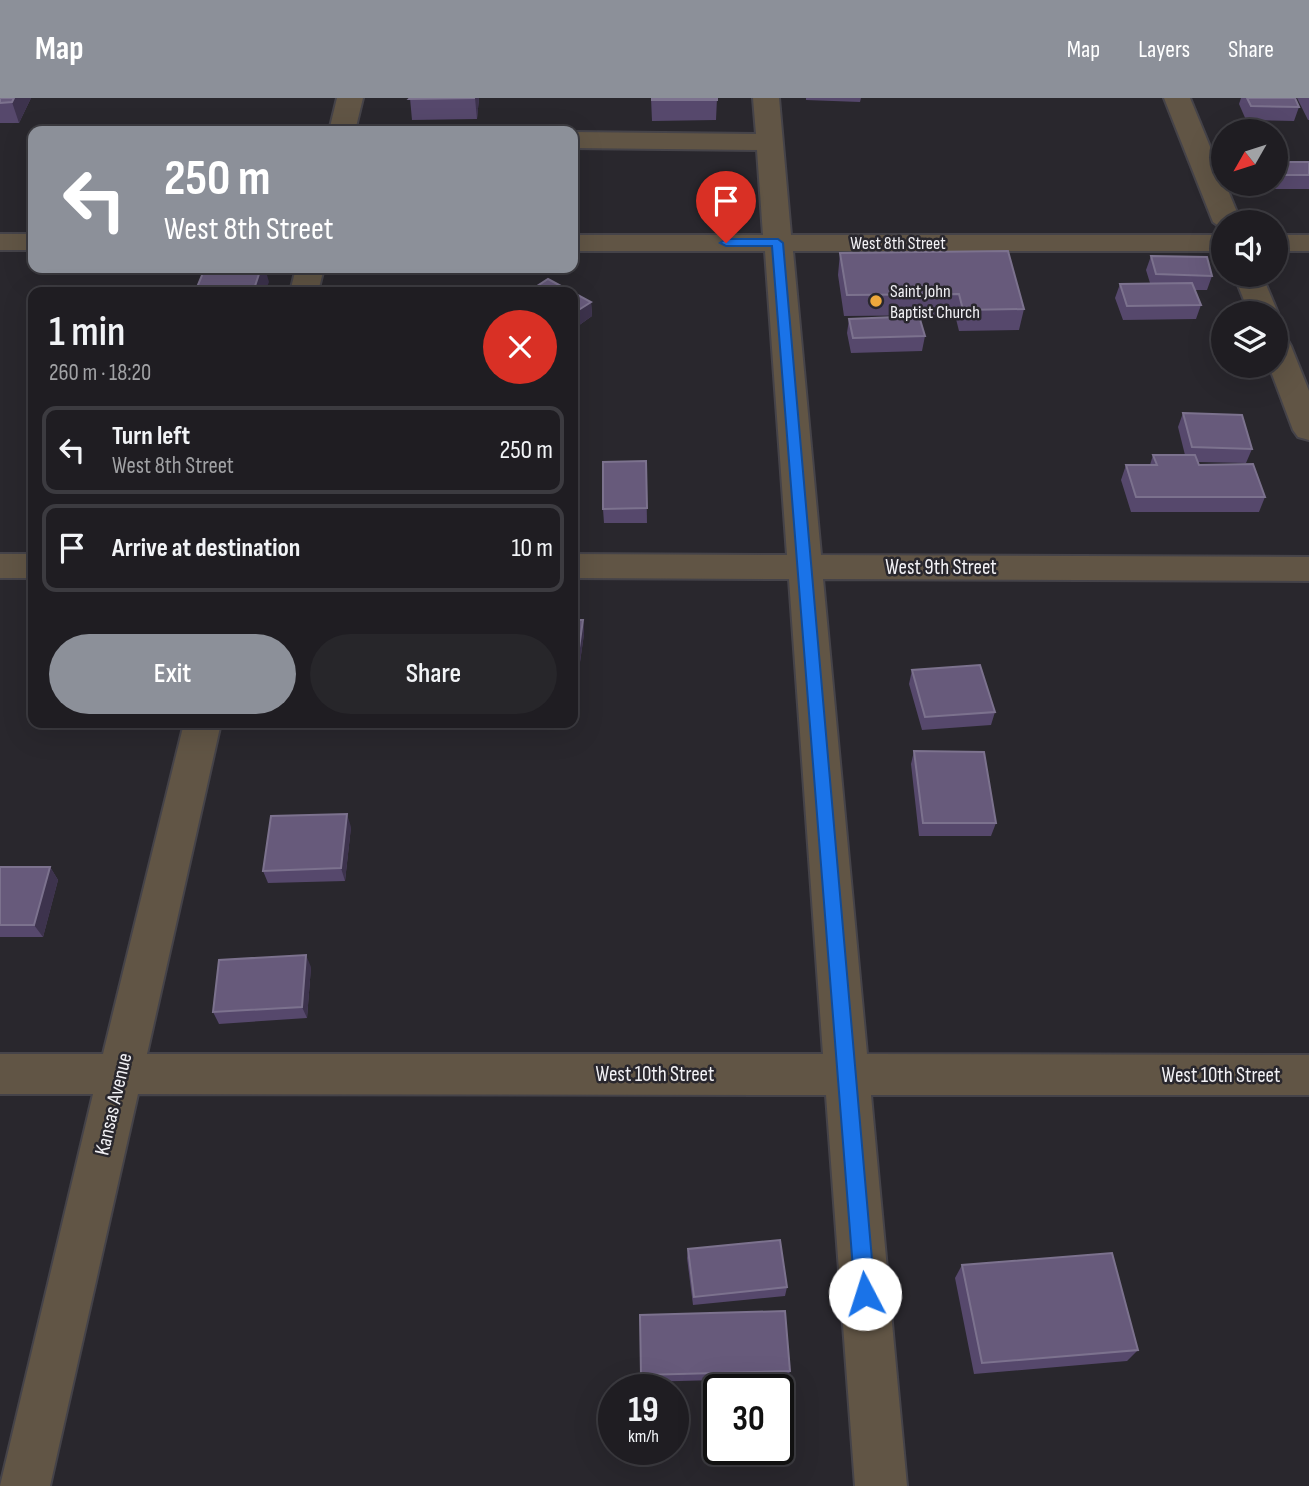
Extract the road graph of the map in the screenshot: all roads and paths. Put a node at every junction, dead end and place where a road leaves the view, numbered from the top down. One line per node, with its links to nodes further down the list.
1 (350, 98): 4 (street)
2 (766, 98): 6 (street)
3 (1177, 98): 7 (street)
4 (343, 126)
5 (578, 140): 6 (street)
6 (769, 142): 11 (street)
7 (1222, 210)
8 (0, 242): 9 (street)
9 (28, 242)
10 (578, 243): 11 (street, West 8th Street)
11 (778, 243): 12 (street, West 8th Street); 20 (street)
12 (1211, 243)
13 (1288, 243): 14 (street)
14 (1309, 243)
15 (1288, 376): 16 (street)
16 (1309, 430)
17 (0, 566): 18 (street)
18 (28, 566)
19 (578, 566): 20 (street, West 9th Street)
20 (805, 567): 21 (street, West 9th Street); 25 (street)
21 (1309, 569)
22 (201, 728): 24 (street, Kansas Avenue)
23 (0, 1074): 24 (street, West 10th Street)
24 (120, 1074): 25 (street, West 10th Street); 27 (street, Kansas Avenue)
25 (847, 1074): 26 (street, West 10th Street); 28 (street)
26 (1309, 1075)
27 (24, 1486)
28 (881, 1486)

